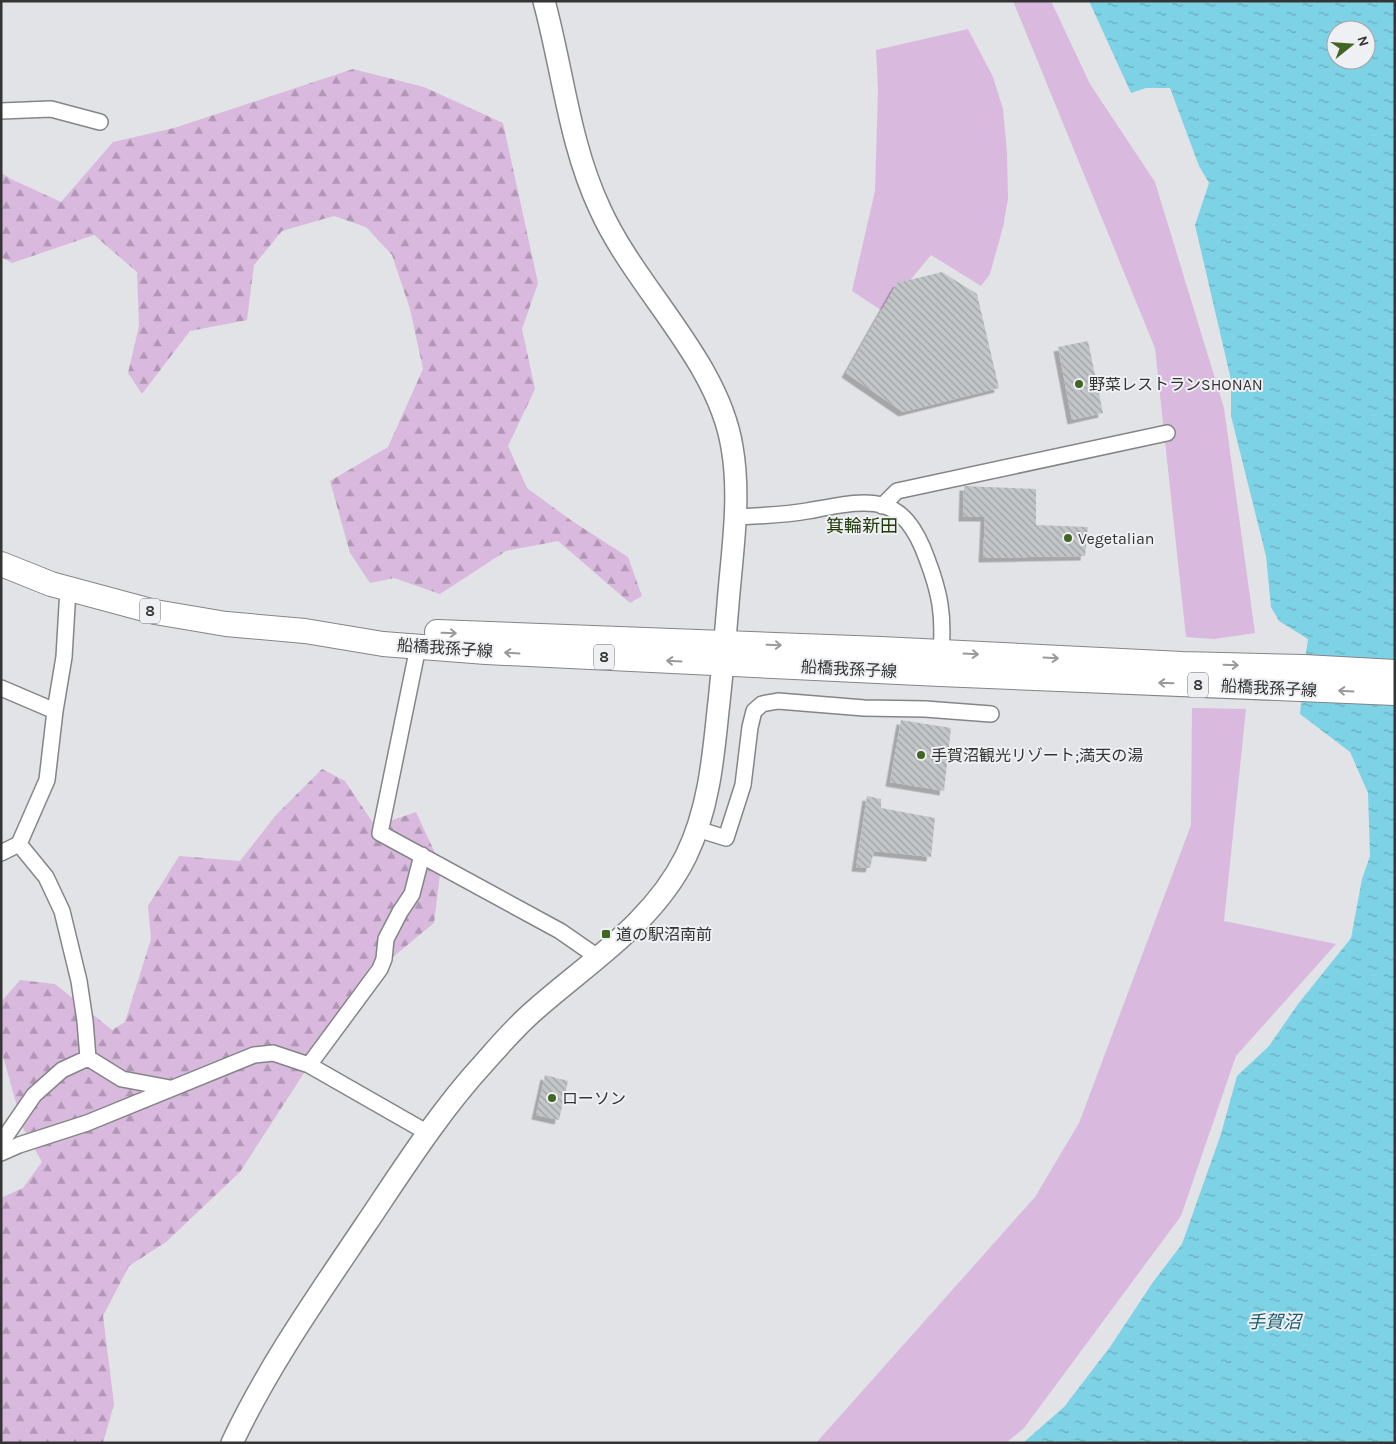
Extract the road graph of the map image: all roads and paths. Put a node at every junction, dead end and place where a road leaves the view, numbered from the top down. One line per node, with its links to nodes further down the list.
1 (544, 1): 6 (street)
2 (1, 111): 3 (street)
3 (100, 122)
4 (1167, 433): 5 (street)
5 (882, 506): 6 (street); 11 (street)
6 (735, 516): 12 (street)
7 (1, 564): 8 (main road, 船橋我孫子線 / 8)
8 (68, 589): 9 (main road, 船橋我孫子線 / 8); 17 (street)
9 (305, 631): 10 (main road, 船橋我孫子線 / 8); 12 (main road, 船橋我孫子線 / 8, one-way to 12)
10 (418, 646): 12 (main road, 船橋我孫子線 / 8, one-way to 10); 22 (street)
11 (941, 652): 12 (main road, 船橋我孫子線 / 8, one-way to 11); 13 (main road, 船橋我孫子線 / 8, one-way to 13)
12 (724, 653): 13 (main road, 船橋我孫子線 / 8); 19 (street)
13 (1002, 666): 14 (main road, 船橋我孫子線 / 8, one-way to 14); 16 (main road, 船橋我孫子線 / 8, one-way to 13)
14 (1395, 672)
15 (1, 688): 17 (street)
16 (1395, 693)
17 (55, 711): 20 (street)
18 (991, 714): 19 (street)
19 (697, 829): 23 (street)
20 (19, 844): 21 (street); 24 (street)
21 (1, 853)
22 (422, 855): 23 (street); 25 (street)
23 (599, 958): 27 (street)
24 (88, 1058): 26 (street); 28 (street)
25 (309, 1065): 26 (street); 27 (street)
26 (170, 1088): 29 (street)
27 (428, 1133): 30 (street)
28 (1, 1142)
29 (1, 1152)
30 (232, 1443)

